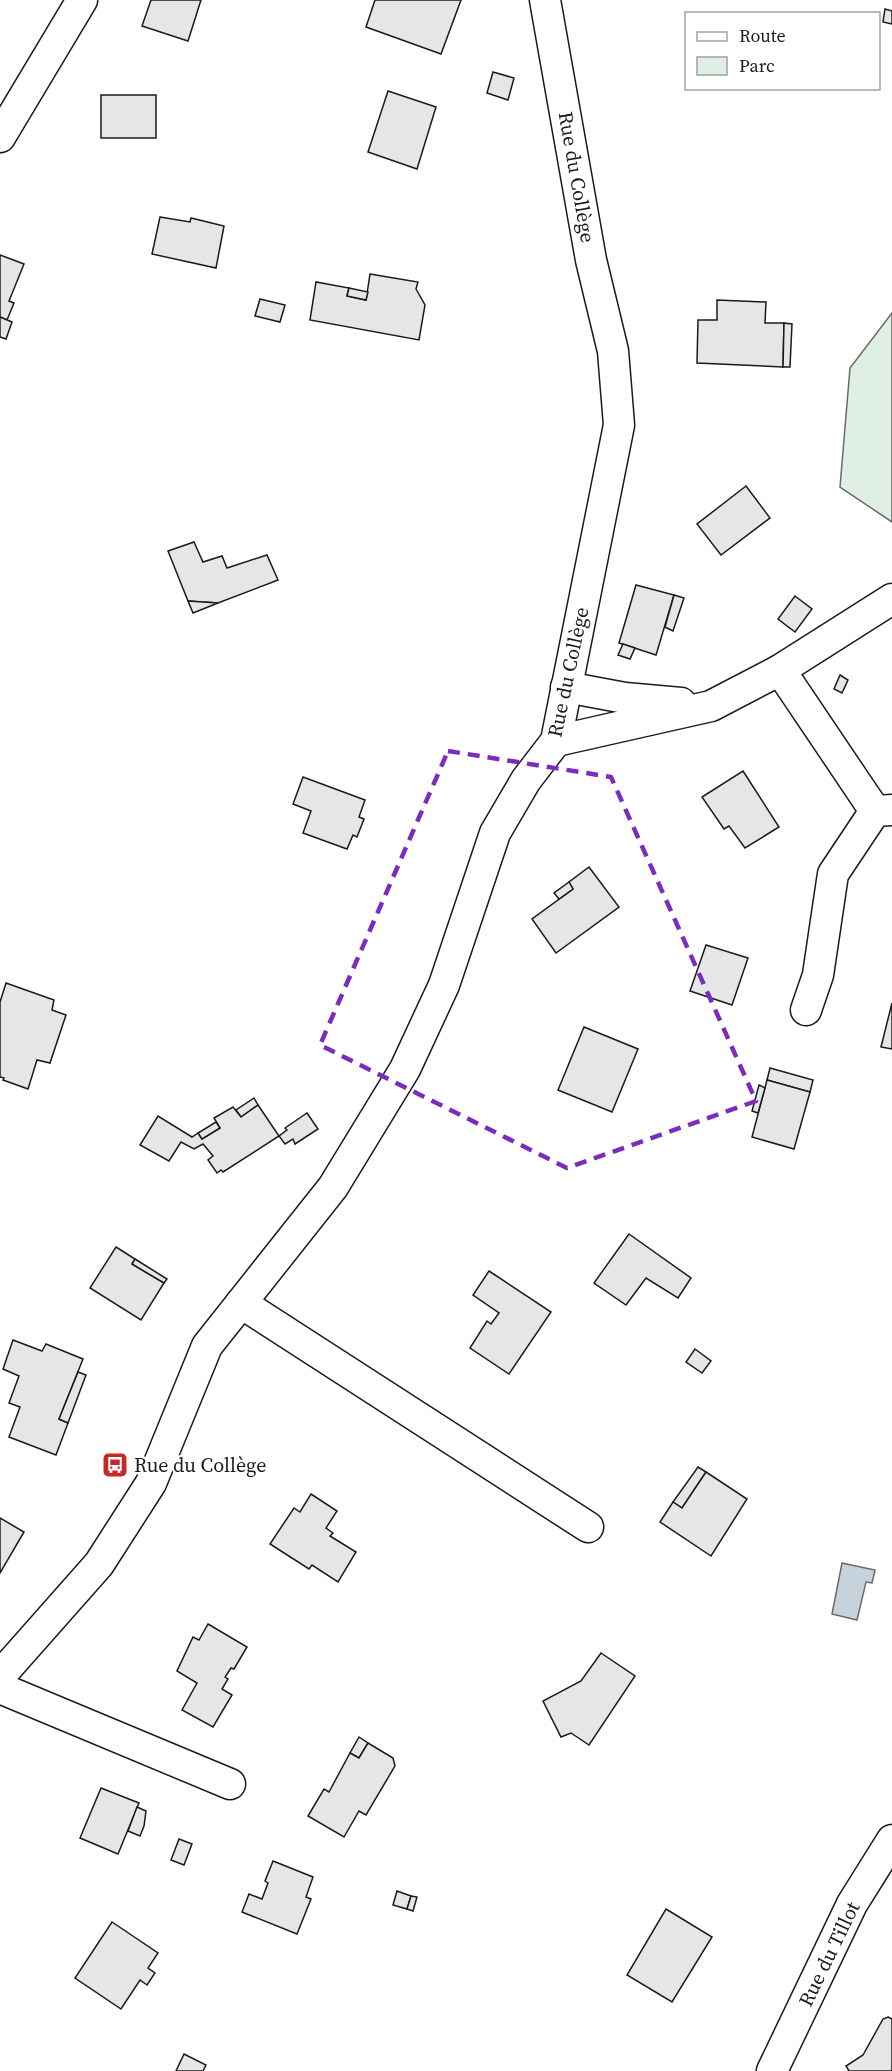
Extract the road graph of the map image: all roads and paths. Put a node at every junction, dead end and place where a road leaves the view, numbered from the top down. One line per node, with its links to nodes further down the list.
1 (82, 0): 3 (street)
2 (545, 0): 6 (street, Rue du Collège)
3 (0, 137)
4 (892, 599): 5 (street)
5 (780, 670): 7 (street); 9 (street)
6 (566, 687): 7 (street); 8 (street, Rue du Collège)
7 (711, 706): 8 (street)
8 (556, 741): 11 (street, Rue du Collège)
9 (884, 810): 10 (street)
10 (806, 1010)
11 (241, 1304): 12 (street); 13 (street, Rue du Collège)
12 (588, 1527)
13 (0, 1676)
14 (0, 1688): 15 (street)
15 (230, 1784)
16 (892, 1840): 17 (street, Rue du Tillot)
17 (772, 2071)

